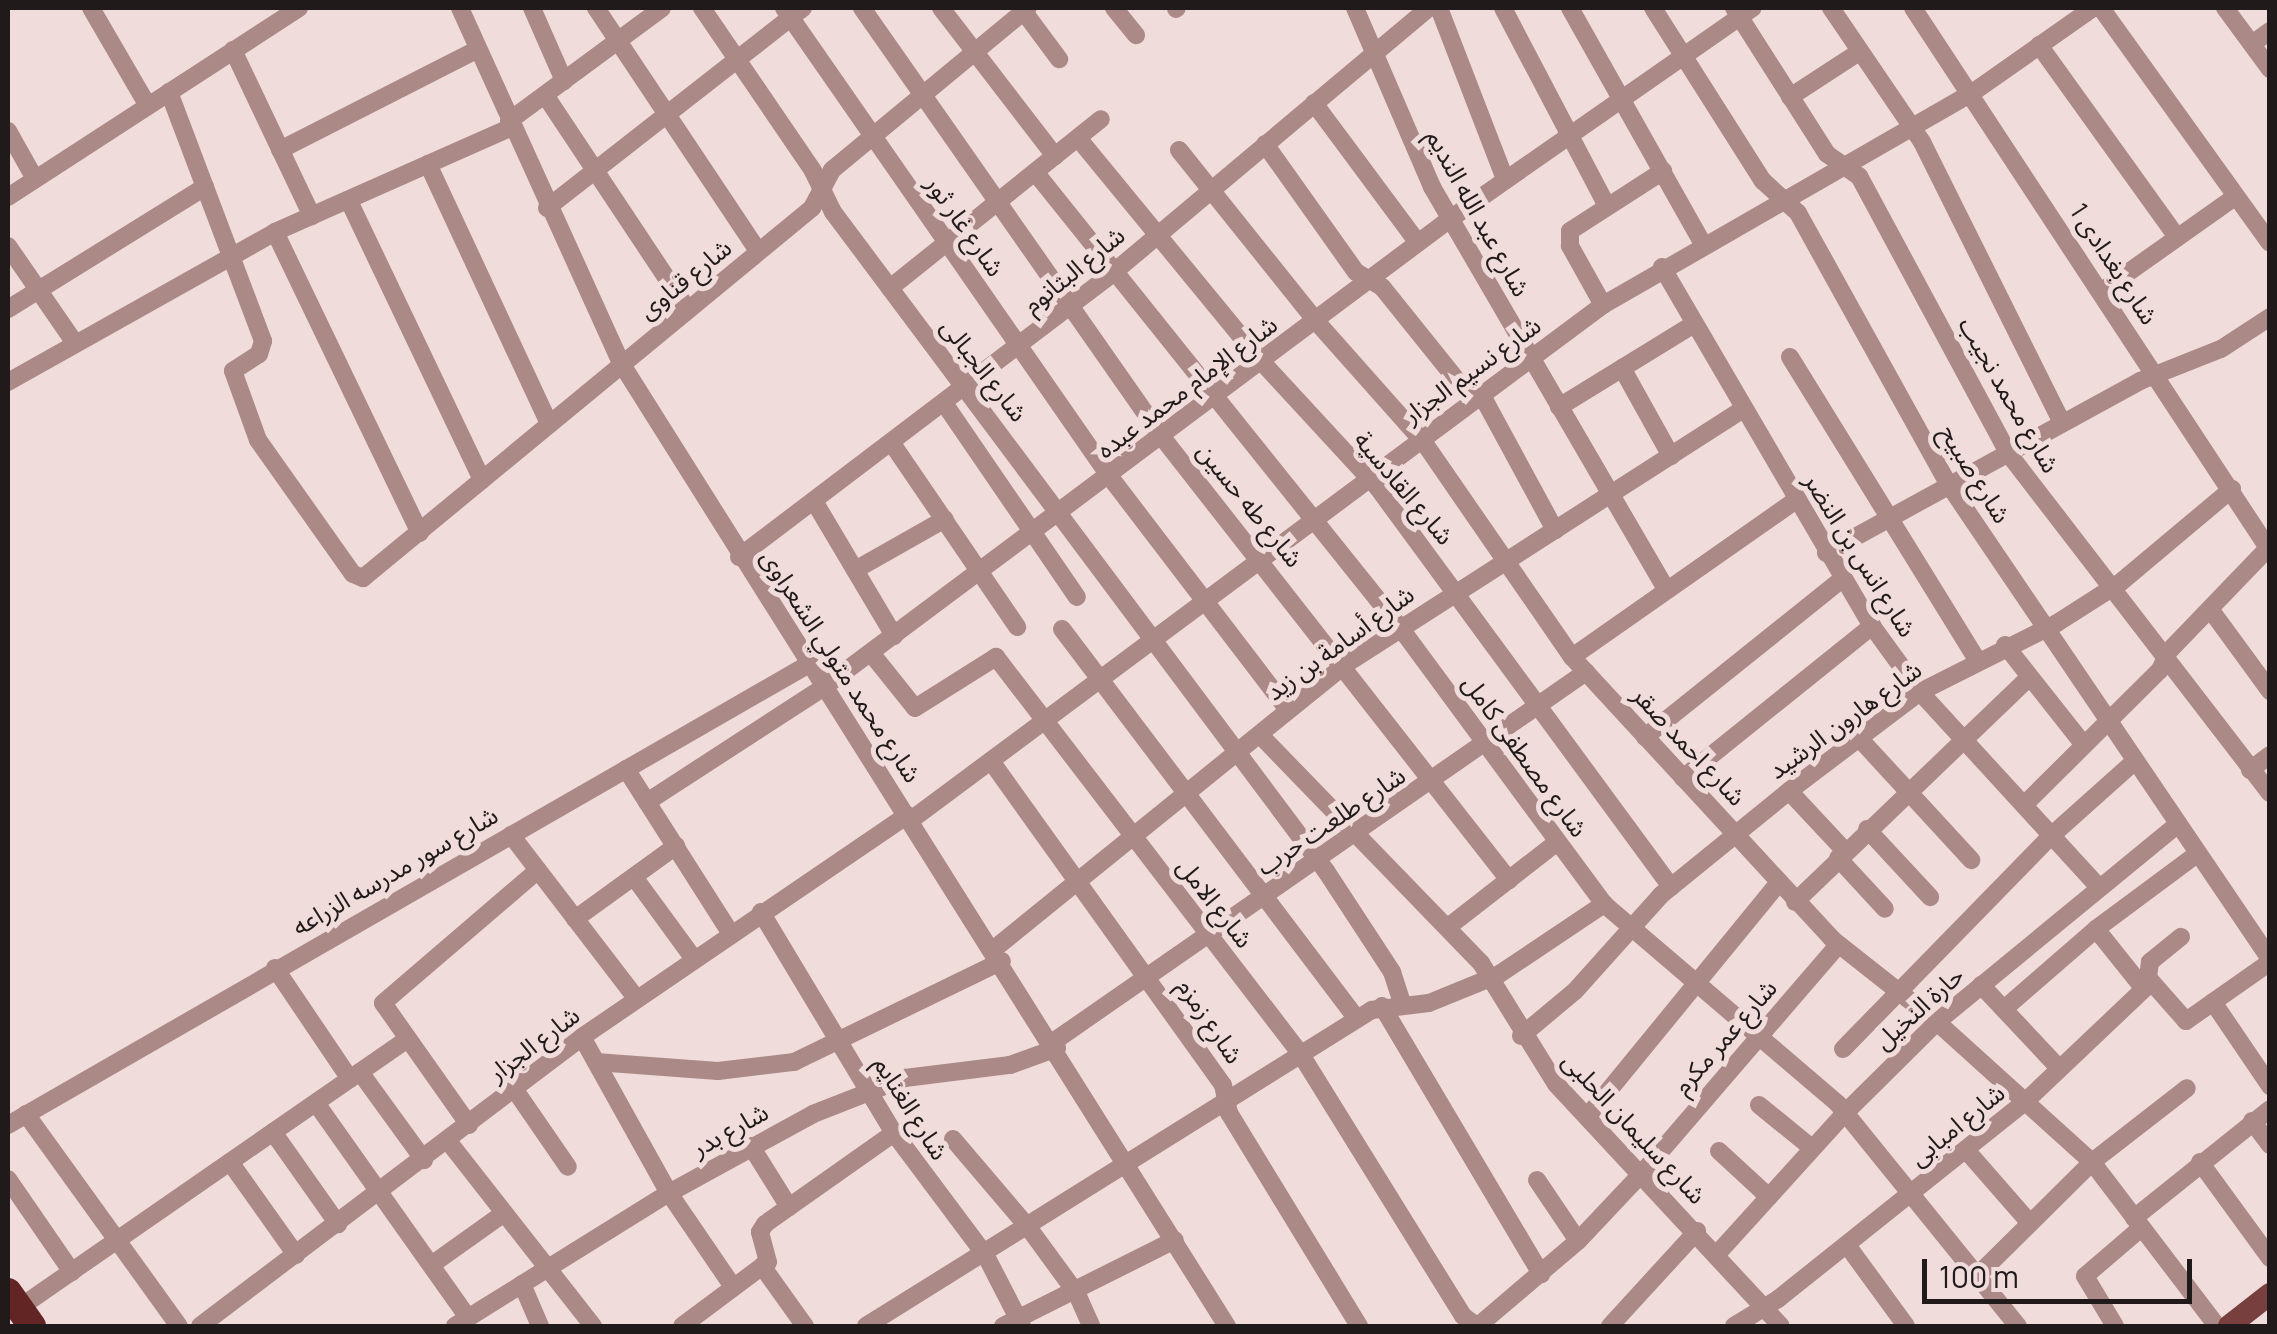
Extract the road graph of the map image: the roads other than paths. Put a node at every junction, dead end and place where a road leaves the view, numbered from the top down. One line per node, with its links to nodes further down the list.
1 (90, 8): 47 (street)
2 (300, 8): 31 (street)
3 (460, 8): 30 (street, شارع محمد متولي الشعراوى)
4 (532, 8): 39 (street)
5 (596, 8): 27 (street)
6 (662, 8): 27 (street)
7 (702, 8): 37 (street, شارع الجبالى)
8 (862, 8): 42 (street, شارع طه حسين)
9 (941, 8): 33 (street)
10 (1114, 8): 26 (street)
11 (1356, 8): 34 (street, شارع عبد الله النديم)
12 (1430, 8): 34 (street, شارع البتانوم)
13 (1440, 8): 66 (street)
14 (1504, 8): 54 (street)
15 (1570, 8): 44 (street)
16 (1653, 8): 35 (street, شارع صبيح)
17 (1832, 8): 32 (street)
18 (1914, 8): 41 (street, شارع بغدادى 1)
19 (2093, 8): 29 (street, شارع نسيم الجزار)
20 (2101, 8): 70 (street)
21 (2225, 8): 28 (street)
22 (1024, 9): 33 (street, شارع قناوى); 36 (street)
23 (1742, 10): 35 (street, شارع الإمام محمد عبده); 45 (street, شارع محمد نجيب)
24 (793, 11): 37 (street); 53 (street, شارع غار ثور)
25 (2270, 31): 28 (street)
26 (1136, 35)
27 (618, 40): 39 (street); 48 (street)
28 (2252, 44): 38 (street)
29 (2039, 45): 41 (street, شارع نسيم الجزار); 81 (street)
30 (478, 49): 50 (street, شارع محمد متولي الشعراوى); 57 (street)
31 (234, 50): 40 (street); 57 (street)
32 (1859, 52): 45 (street); 51 (street)
33 (974, 54): 42 (street, شارع قناوى); 59 (street)
34 (1373, 54): 46 (street, شارع البتانوم); 78 (street, شارع عبد الله النديم)
35 (1683, 54): 44 (street, شارع الإمام محمد عبده); 72 (street, شارع صبيح)
36 (1059, 58)
37 (738, 61): 48 (street); 69 (street, شارع الجبالى)
38 (2270, 69)
39 (564, 81): 43 (street)
40 (169, 92): 47 (street); 67 (street)
41 (1972, 93): 51 (street, شارع نسيم الجزار); 94 (street, شارع بغدادى 1)
42 (925, 94): 53 (street, شارع قناوى); 74 (street, شارع طه حسين)
43 (544, 95): 50 (street); 63 (street)
44 (1620, 97): 54 (street, شارع الإمام محمد عبده); 62 (street)
45 (1790, 97): 61 (street, شارع محمد نجيب)
46 (1314, 103): 56 (street, شارع البتانوم); 84 (street)
47 (148, 106): 65 (street)
48 (668, 117): 63 (street); 87 (street)
49 (1101, 119): 55 (street)
50 (510, 124): 60 (street); 76 (street, شارع محمد متولي الشعراوى)
51 (1910, 128): 61 (street, شارع نسيم الجزار); 117 (street)
52 (8, 132): 65 (street)
53 (872, 134): 69 (street, شارع قناوى); 83 (street, شارع غار ثور)
54 (1567, 135): 66 (street, شارع الإمام محمد عبده); 75 (street)
55 (1078, 138): 59 (street); 80 (street, شارع القادسية)
56 (1265, 144): 68 (street, شارع البتانوم); 91 (street)
57 (280, 150): 77 (street)
58 (1179, 150): 68 (street, شارع احمد صقر)
59 (1055, 156): 64 (street)
60 (428, 164): 73 (street); 118 (street)
61 (1842, 165): 72 (street, شارع نسيم الجزار); 122 (street, شارع محمد نجيب)
62 (1663, 171): 75 (street); 82 (street)
63 (595, 172): 76 (street); 97 (street)
64 (1035, 172): 74 (street); 90 (street, شارع مصطفى كامل)
65 (35, 179): 71 (street)
66 (1506, 180): 78 (street, شارع الإمام محمد عبده)
67 (206, 186): 88 (street); 93 (street)
68 (1209, 191): 80 (street, شارع البتانوم); 100 (street, شارع احمد صقر)
69 (822, 192): 87 (street, شارع قناوى); 92 (street, شارع الجبالى)
70 (2236, 196): 81 (street); 85 (street)
71 (8, 197)
72 (1780, 198): 82 (street, شارع نسيم الجزار); 127 (street, شارع صبيح)
73 (349, 201): 77 (street); 126 (street)
74 (998, 202): 83 (street); 96 (street, شارع طه حسين)
75 (1607, 206): 95 (street)
76 (547, 208): 107 (street, شارع محمد متولي الشعراوى)
77 (312, 216): 79 (street)
78 (1450, 220): 84 (street, شارع الإمام محمد عبده); 105 (street, شارع عبد الله النديم)
79 (275, 232): 88 (street); 137 (street)
80 (1156, 236): 90 (street, شارع البتانوم); 106 (street, شارع القادسية)
81 (2177, 238): 94 (street)
82 (1702, 242): 89 (street, شارع نسيم الجزار)
83 (946, 243): 92 (street); 103 (street, شارع غار ثور)
84 (1418, 243): 91 (street, شارع الإمام محمد عبده)
85 (2270, 244)
86 (8, 246): 93 (street)
87 (758, 252): 97 (street, شارع قناوى)
88 (232, 254): 102 (street); 137 (street, شارع قناوى)
89 (1662, 266): 95 (street, شارع نسيم الجزار); 101 (street, شارع انس بن النضر)
90 (1114, 272): 96 (street, شارع البتانوم); 113 (street, شارع مصطفى كامل)
91 (1368, 280): 100 (street, شارع الإمام محمد عبده); 112 (street)
92 (890, 288): 111 (street, شارع الجبالى)
93 (38, 290): 98 (street); 102 (street)
94 (2102, 290): 109 (street, شارع بغدادى 1)
95 (1603, 305): 105 (street, شارع نسيم الجزار)
96 (1068, 307): 103 (street, شارع البتانوم); 119 (street, شارع طه حسين)
97 (687, 309): 107 (street, شارع قناوى)
98 (8, 310)
99 (2270, 316): 109 (street)
100 (1315, 320): 106 (street, شارع الإمام محمد عبده); 120 (street, شارع احمد صقر)
101 (1694, 324): 108 (street); 116 (street, شارع انس بن النضر)
102 (75, 343): 110 (street)
103 (1019, 346): 111 (street, شارع البتانوم); 124 (street, شارع غار ثور)
104 (1790, 357): 134 (street)
105 (1531, 358): 112 (street, شارع نسيم الجزار); 115 (street, شارع عبد الله النديم)
106 (1262, 361): 113 (street, شارع الإمام محمد عبده); 125 (street, شارع القادسية)
107 (621, 363): 118 (street, شارع قناوى); 141 (street, شارع محمد متولي الشعراوى)
108 (1622, 368): 115 (street); 123 (street)
109 (2157, 376): 117 (street); 128 (street, شارع بغدادى 1)
110 (8, 382)
111 (966, 387): 114 (street, شارع البتانوم); 132 (street, شارع الجبالى)
112 (1476, 396): 120 (street, شارع نسيم الجزار); 136 (street)
113 (1213, 398): 119 (street, شارع الإمام محمد عبده); 135 (street, شارع مصطفى كامل)
114 (944, 403): 121 (street, شارع البتانوم); 138 (street)
115 (1560, 407): 129 (street, شارع عبد الله النديم)
116 (1740, 410): 123 (street, شارع أسامة بن زيد); 131 (street, شارع انس بن النضر)
117 (2062, 423): 122 (street)
118 (550, 424): 126 (street, شارع قناوى)
119 (1162, 438): 124 (street, شارع الإمام محمد عبده); 142 (street, شارع طه حسين)
120 (1420, 438): 125 (street, شارع نسيم الجزار); 143 (street, شارع احمد صقر)
121 (891, 442): 130 (street, شارع البتانوم); 133 (street)
122 (2008, 452): 127 (street); 147 (street, شارع محمد نجيب)
123 (1671, 456): 129 (street, شارع أسامة بن زيد)
124 (1110, 477): 132 (street, شارع الإمام محمد عبده); 151 (street, شارع غار ثور)
125 (1368, 478): 135 (street, شارع نسيم الجزار); 149 (street, شارع القادسية)
126 (482, 480): 137 (street, شارع قناوى)
127 (1950, 485): 134 (street); 156 (street, شارع صبيح)
128 (2232, 488): 139 (street, شارع بغدادى 1); 147 (street, شارع هارون الرشيد)
129 (1610, 496): 136 (street, شارع أسامة بن زيد); 148 (street, شارع عبد الله النديم)
130 (814, 501): 141 (street, شارع البتانوم); 144 (street)
131 (1795, 501): 140 (street, شارع انس بن النضر); 148 (street)
132 (1060, 516): 138 (street, شارع الإمام محمد عبده); 159 (street, شارع الجبالى)
133 (945, 520): 144 (street); 145 (street)
134 (1886, 520): 140 (street); 163 (street)
135 (1313, 521): 142 (street, شارع نسيم الجزار); 154 (street, شارع مصطفى كامل)
136 (1555, 530): 143 (street, شارع أسامة بن زيد)
137 (420, 533)
138 (1034, 534): 145 (street, شارع الإمام محمد عبده); 150 (street)
139 (2269, 549): 152 (street)
140 (1826, 553): 146 (street, شارع انس بن النضر)
141 (739, 557): 165 (street, شارع محمد متولي الشعراوى)
142 (1261, 559): 151 (street, شارع نسيم الجزار); 166 (street, شارع طه حسين)
143 (1502, 562): 149 (street, شارع أسامة بن زيد); 162 (street, شارع احمد صقر)
144 (855, 570): 158 (street)
145 (981, 573): 153 (street); 158 (street, شارع الإمام محمد عبده)
146 (1841, 580): 155 (street, شارع انس بن النضر); 178 (street)
147 (2108, 588): 156 (street, شارع هارون الرشيد); 164 (street, شارع محمد نجيب)
148 (1666, 589): 162 (street)
149 (1455, 591): 154 (street, شارع أسامة بن زيد); 173 (street, شارع القادسية)
150 (1078, 597)
151 (1206, 600): 159 (street, شارع نسيم الجزار); 174 (street, شارع غار ثور)
152 (2210, 609): 164 (street); 171 (street)
153 (1017, 626)
154 (1400, 626): 166 (street, شارع أسامة بن زيد); 181 (street, شارع مصطفى كامل)
155 (1872, 626): 172 (street, شارع انس بن النضر); 189 (street)
156 (2044, 627): 160 (street, شارع هارون الرشيد); 176 (street, شارع صبيح)
157 (1062, 629): 169 (street)
158 (894, 636): 161 (street, شارع الإمام محمد عبده)
159 (1153, 641): 169 (street, شارع نسيم الجزار); 184 (street, شارع الجبالى)
160 (2005, 645): 163 (street, شارع هارون الرشيد); 168 (street)
161 (872, 653): 170 (street, شارع الإمام محمد عبده); 175 (street, شارع الامل)
162 (1572, 657): 167 (street, شارع احمد صقر)
163 (1977, 660): 172 (street, شارع هارون الرشيد)
164 (2165, 660): 176 (street); 188 (street, شارع محمد نجيب)
165 (809, 664): 170 (street, شارع محمد متولي الشعراوى); 187 (street, شارع سور مدرسه الزراعه)
166 (1346, 664): 174 (street, شارع أسامة بن زيد); 190 (street, شارع طه حسين)
167 (1586, 672): 173 (street, شارع طلعت حرب); 178 (street, شارع احمد صقر)
168 (2030, 676): 179 (street); 182 (street)
169 (1100, 680): 175 (street, شارع نسيم الجزار); 194 (street)
170 (824, 687): 195 (street, شارع الإمام محمد عبده); 197 (street, شارع محمد متولي الشعراوى)
171 (2270, 691)
172 (1920, 692): 179 (street, شارع انس بن النضر); 180 (street, شارع هارون الرشيد)
173 (1536, 707): 181 (street, شارع طلعت حرب); 217 (street, شارع القادسية)
174 (1288, 710): 177 (street, شارع أسامة بن زيد)
175 (1045, 720): 185 (street, شارع نسيم الجزار); 204 (street, شارع الامل)
176 (2108, 722): 182 (street); 186 (street, شارع صبيح)
177 (1260, 736): 184 (street, شارع أسامة بن زيد); 201 (street, شارع سليمان الحلبى)
178 (1645, 737): 189 (street, شارع احمد صقر)
179 (1960, 737): 191 (street); 196 (street, شارع انس بن النضر)
180 (1859, 738): 191 (street); 192 (street, شارع هارون الرشيد)
181 (1486, 744): 190 (street, شارع طلعت حرب); 205 (street, شارع مصطفى كامل)
182 (2084, 745): 196 (street)
183 (2270, 755): 188 (street)
184 (1236, 756): 194 (street, شارع أسامة بن زيد); 209 (street, شارع الجبالى)
185 (991, 760): 197 (street, شارع نسيم الجزار); 214 (street, شارع زمزم)
186 (2135, 762): 198 (street, شارع صبيح); 203 (street)
187 (626, 769): 195 (street); 202 (street, شارع سور مدرسه الزراعه)
188 (2250, 770): 193 (street, شارع محمد نجيب)
189 (1682, 778): 200 (street, شارع احمد صقر)
190 (1435, 780): 201 (street, شارع طلعت حرب); 213 (street, شارع طه حسين)
191 (1907, 790): 199 (street); 210 (street)
192 (1790, 791): 200 (street, شارع هارون الرشيد); 208 (street)
193 (2270, 793)
194 (1189, 797): 204 (street, شارع أسامة بن زيد); 218 (street)
195 (648, 802): 206 (street)
196 (2024, 805): 203 (street, شارع انس بن النضر)
197 (910, 817): 223 (street, شارع الجزار); 232 (street, شارع محمد متولي الشعراوى)
198 (2177, 824): 207 (street, شارع صبيح); 216 (street, حارة النخيل)
199 (1867, 829): 208 (street); 219 (street)
200 (1737, 832): 215 (street, شارع احمد صقر); 217 (street, شارع هارون الرشيد)
201 (1355, 834): 209 (street, شارع طلعت حرب); 225 (street, شارع سليمان الحلبى)
202 (511, 835): 211 (street); 235 (street, شارع سور مدرسه الزراعه)
203 (2051, 836): 216 (street, شارع انس بن النضر); 241 (street)
204 (1135, 840): 214 (street, شارع أسامة بن زيد); 229 (street, شارع الامل)
205 (1556, 843): 213 (street); 221 (street, شارع مصطفى كامل)
206 (676, 846): 212 (street); 228 (street)
207 (2198, 854): 226 (street); 234 (street, شارع صبيح)
208 (1841, 855): 220 (street); 222 (street)
209 (1318, 860): 218 (street, شارع طلعت حرب); 245 (street, شارع الجبالى)
210 (1971, 860)
211 (538, 870): 224 (street); 252 (street)
212 (634, 876): 224 (street); 233 (street)
213 (1509, 880): 225 (street)
214 (1082, 882): 232 (street, شارع أسامة بن زيد); 236 (street, شارع زمزم)
215 (1778, 884): 220 (street, شارع احمد صقر); 238 (street)
216 (2098, 885): 240 (street, حارة النخيل)
217 (1671, 887): 227 (street, شارع هارون الرشيد)
218 (1265, 897): 229 (street, شارع طلعت حرب); 247 (street)
219 (1930, 897)
220 (1795, 902): 231 (street, شارع احمد صقر)
221 (1604, 904): 227 (street, شارع مصطفى كامل); 237 (street)
222 (1884, 910)
223 (762, 912): 228 (street, شارع الجزار); 253 (street, شارع الغنايم)
224 (575, 919): 242 (street)
225 (1448, 928): 237 (street, شارع سليمان الحلبى)
226 (2096, 929): 239 (street); 246 (street)
227 (1628, 930): 238 (street, شارع مصطفى كامل); 250 (street, شارع هارون الرشيد)
228 (730, 934): 233 (street, شارع الجزار)
229 (1208, 936): 236 (street, شارع طلعت حرب); 256 (street, شارع الامل)
230 (2182, 938): 239 (street, شارع امبابى)
231 (1838, 945): 241 (street, شارع احمد صقر); 249 (street, شارع عمر مكرم)
232 (998, 955): 253 (street, شارع أسامة بن زيد); 254 (street, شارع محمد متولي الشعراوى)
233 (694, 959): 242 (street, شارع الجزار)
234 (2270, 961): 243 (street)
235 (275, 968): 259 (street); 270 (street, شارع سور مدرسه الزراعه)
236 (1150, 977): 254 (street, شارع طلعت حرب); 265 (street, شارع زمزم)
237 (1489, 978): 245 (street); 250 (street, شارع سليمان الحلبى)
238 (1700, 982): 249 (street, شارع مصطفى كامل); 271 (street)
239 (2146, 984): 243 (street); 258 (street, شارع امبابى)
240 (1981, 985): 246 (street); 248 (street, حارة النخيل)
241 (1896, 990): 248 (street, شارع احمد صقر); 255 (street)
242 (637, 1000): 251 (street, شارع الجزار)
243 (2213, 1002): 260 (street)
244 (1382, 1006): 245 (street); 247 (street); 316 (street)
245 (1403, 1006)
246 (2004, 1010): 258 (street)
247 (1357, 1019): 256 (street)
248 (1937, 1022): 264 (street, شارع احمد صقر); 269 (street, حارة النخيل)
249 (1760, 1034): 269 (street, شارع مصطفى كامل); 290 (street, شارع عمر مكرم)
250 (1521, 1036): 271 (street, شارع سليمان الحلبى)
251 (582, 1038): 257 (street); 262 (street, شارع الجزار)
252 (407, 1040): 259 (street); 274 (street)
253 (842, 1043): 257 (street, شارع أسامة بن زيد); 263 (street, شارع الغنايم)
254 (1055, 1045): 263 (street, شارع بدر); 288 (street, شارع محمد متولي الشعراوى)
255 (1843, 1049)
256 (1300, 1053): 265 (street); 336 (street, شارع الامل)
257 (596, 1062): 294 (street)
258 (2059, 1068): 264 (street, شارع امبابى)
259 (355, 1076): 266 (street); 284 (street)
260 (2270, 1086)
261 (2187, 1088): 286 (street)
262 (515, 1090): 274 (street, شارع الجزار); 289 (street)
263 (869, 1090): 276 (street, شارع الغنايم); 280 (street, شارع بدر)
264 (2027, 1100): 282 (street, شارع امبابى); 286 (street, شارع احمد صقر)
265 (1226, 1102): 288 (street); 335 (street, شارع زمزم)
266 (316, 1103): 275 (street); 293 (street)
267 (1759, 1105): 281 (street)
268 (2270, 1109): 272 (street)
269 (1846, 1112): 281 (street, حارة النخيل); 295 (street, شارع مصطفى كامل)
270 (26, 1114): 273 (street, شارع سور مدرسه الزراعه); 304 (street)
271 (1587, 1117): 290 (street, شارع سليمان الحلبى)
272 (2252, 1122): 279 (street); 287 (street)
273 (8, 1125)
274 (469, 1125): 278 (street, شارع الجزار)
275 (273, 1132): 285 (street); 301 (street)
276 (894, 1132): 297 (street); 310 (street, شارع الغنايم)
277 (954, 1139): 302 (street)
278 (448, 1141): 284 (street, شارع الجزار); 298 (street)
279 (2270, 1145)
280 (751, 1146): 294 (street, شارع بدر); 297 (street)
281 (1812, 1148): 296 (street, حارة النخيل)
282 (1966, 1150): 295 (street, شارع امبابى); 299 (street)
283 (1719, 1151): 296 (street)
284 (424, 1160): 293 (street, شارع الجزار)
285 (230, 1162): 304 (street); 308 (street)
286 (2092, 1162): 299 (street); 300 (street, شارع احمد صقر)
287 (2200, 1162): 300 (street); 311 (street)
288 (1128, 1163): 302 (street); 305 (street, شارع محمد متولي الشعراوى)
289 (568, 1166)
290 (1642, 1173): 303 (street, شارع سليمان الحلبى); 306 (street, شارع عمر مكرم)
291 (8, 1180): 315 (street)
292 (1537, 1180): 306 (street)
293 (381, 1192): 301 (street, شارع الجزار); 312 (street)
294 (669, 1192): 314 (street, شارع بدر); 319 (street)
295 (1910, 1196): 307 (street, شارع امبابى); 317 (street, شارع مصطفى كامل)
296 (1769, 1197): 309 (street, حارة النخيل)
297 (788, 1208): 313 (street)
298 (504, 1214): 312 (street); 314 (street)
299 (2030, 1223): 317 (street)
300 (2138, 1223): 342 (street); 343 (street, شارع احمد صقر)
301 (338, 1224): 308 (street, شارع الجزار)
302 (1028, 1227): 310 (street); 320 (street)
303 (1697, 1231): 309 (street, شارع سليمان الحلبى); 337 (street)
304 (117, 1240): 315 (street); 326 (street)
305 (1174, 1240): 320 (street); 334 (street, شارع محمد متولي الشعراوى)
306 (1578, 1241): 316 (street, شارع عمر مكرم)
307 (1848, 1245): 322 (street, شارع امبابى); 340 (street)
308 (296, 1254): 327 (street, شارع الجزار)
309 (1718, 1254): 322 (street, شارع سليمان الحلبى)
310 (986, 1256): 325 (street, شارع الغنايم); 332 (street)
311 (2270, 1258)
312 (434, 1263): 324 (street)
313 (762, 1266): 319 (street); 331 (street)
314 (548, 1268): 318 (street, شارع بدر); 329 (street)
315 (72, 1272): 323 (street)
316 (1542, 1274): 336 (street, شارع عمر مكرم)
317 (1978, 1274): 341 (street, شارع مصطفى كامل)
318 (522, 1284): 324 (street, شارع بدر); 328 (street)
319 (732, 1284): 330 (street)
320 (1077, 1294): 325 (street); 333 (street)
321 (2270, 1294): 344 (main road)
322 (1765, 1304): 338 (street, شارع امبابى); 339 (street, شارع سليمان الحلبى)
323 (19, 1309)
324 (462, 1322)
325 (1015, 1324)
326 (178, 1326)
327 (200, 1326)
328 (540, 1326)
329 (594, 1326)
330 (682, 1326)
331 (805, 1326)
332 (866, 1326)
333 (1092, 1326)
334 (1227, 1326)
335 (1359, 1326)
336 (1477, 1326)
337 (1610, 1326)
338 (1734, 1326)
339 (1782, 1326)
340 (1906, 1326)
341 (2018, 1326)
342 (2115, 1326)
343 (2217, 1326)
344 (2229, 1326)

